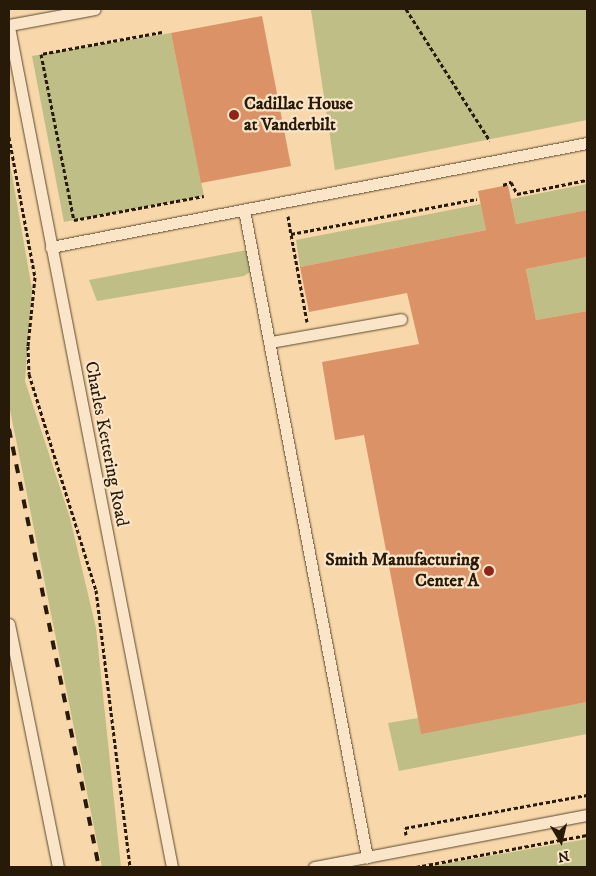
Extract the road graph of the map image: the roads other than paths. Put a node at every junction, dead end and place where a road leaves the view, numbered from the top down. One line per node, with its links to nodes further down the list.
1 (95, 9): 2 (lane)
2 (9, 26): 5 (lane, Charles Kettering Road)
3 (587, 143): 4 (lane)
4 (244, 210): 5 (lane); 7 (lane)
5 (50, 247): 12 (lane, Charles Kettering Road)
6 (401, 319): 7 (lane)
7 (271, 342): 10 (lane)
8 (9, 624): 11 (lane)
9 (587, 815): 10 (lane)
10 (367, 857): 13 (lane)
11 (58, 867)
12 (172, 867)
13 (314, 867)

